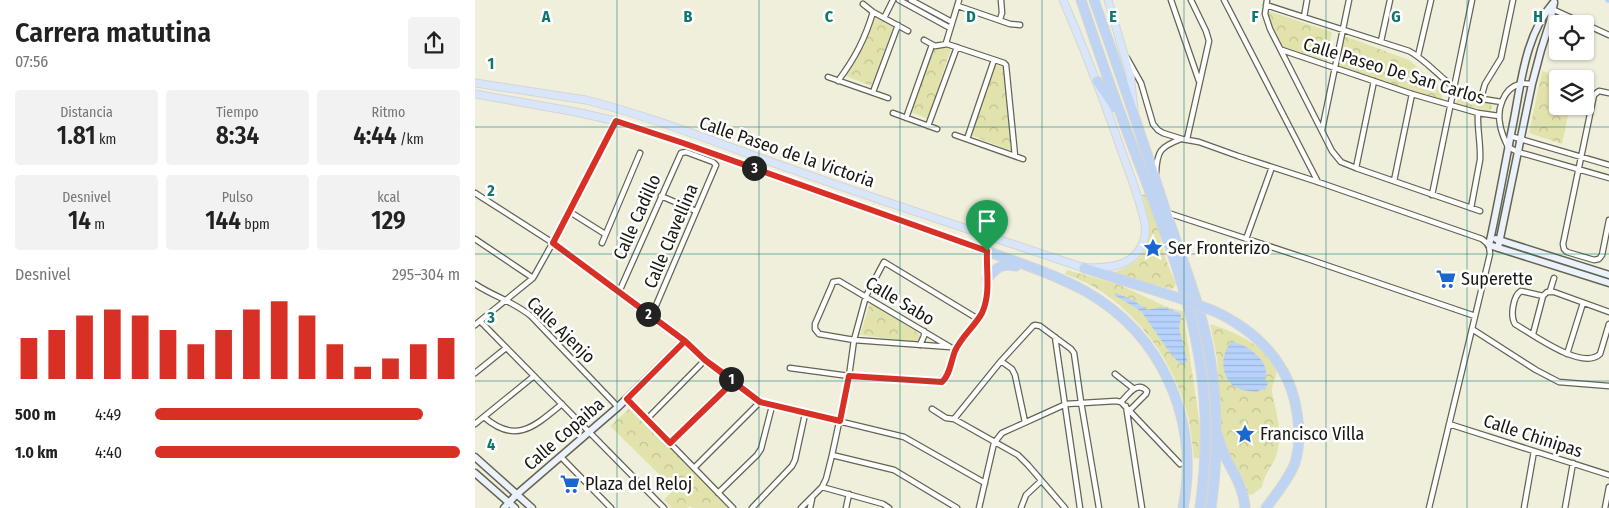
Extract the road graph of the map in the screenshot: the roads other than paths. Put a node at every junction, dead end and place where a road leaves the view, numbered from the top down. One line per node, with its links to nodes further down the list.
1 (893, 0): 24 (street)
2 (899, 0): 29 (street)
3 (911, 0): 26 (street)
4 (1001, 0): 25 (street)
5 (1063, 0): 46 (main road)
6 (1081, 0): 63 (highway)
7 (1095, 0): 62 (highway)
8 (1108, 0): 39 (main road)
9 (1171, 0): 47 (street)
10 (1191, 0): 47 (street)
11 (1225, 0): 91 (street)
12 (1307, 0): 23 (street)
13 (1349, 0): 30 (street)
14 (1390, 0): 34 (street)
15 (1431, 0): 40 (street)
16 (1472, 0): 51 (street)
17 (1513, 0): 57 (street)
18 (1266, 2): 23 (street, Calle Paseo De San Carlos); 38 (street)
19 (959, 3): 25 (street); 26 (street)
20 (863, 4): 22 (street)
21 (1552, 5): 32 (street); 49 (street); 50 (street)
22 (873, 12): 24 (street); 44 (street)
23 (1304, 17): 30 (street, Calle Paseo De San Carlos)
24 (885, 18): 27 (street)
25 (1000, 20): 28 (street)
26 (952, 22): 29 (street)
27 (898, 25): 31 (street); 52 (street)
28 (1019, 25)
29 (950, 28): 35 (street)
30 (1343, 29): 34 (street, Calle Paseo De San Carlos); 42 (street)
31 (908, 31)
32 (1609, 35)
33 (924, 40): 36 (street)
34 (1381, 41): 40 (street, Calle Paseo De San Carlos)
35 (945, 44): 36 (street); 37 (street)
36 (933, 45): 65 (street)
37 (957, 47): 41 (street); 67 (street)
38 (1282, 50): 42 (street, Calle Paseo De San Carlos); 69 (street)
39 (1125, 55): 62 (main road); 73 (street)
40 (1418, 56): 51 (street, Calle Paseo De San Carlos)
41 (994, 60): 72 (street); 80 (street)
42 (1336, 68): 45 (street, Calle Paseo De San Carlos); 69 (street)
43 (829, 77): 44 (street)
44 (839, 81): 52 (street)
45 (1374, 81): 54 (street, Calle Paseo De San Carlos); 86 (street)
46 (1097, 82): 63 (highway); 112 (main road)
47 (1199, 82): 73 (street)
48 (475, 83): 102 (main road, Calle Paseo de la Victoria)
49 (1521, 84): 50 (street); 58 (street, Calle Paseo De San Carlos); 71 (street)
50 (1532, 84): 74 (street)
51 (1454, 87): 57 (street, Calle Paseo De San Carlos); 59 (street)
52 (873, 92): 56 (street)
53 (475, 94): 66 (main road, Calle Paseo de la Victoria)
54 (1412, 94): 59 (street, Calle Paseo De San Carlos); 90 (street)
55 (1609, 94): 81 (street)
56 (888, 98)
57 (1481, 98): 58 (street, Calle Paseo De San Carlos)
58 (1502, 102): 64 (street, Calle Paseo De San Carlos)
59 (1450, 106): 61 (street, Calle Paseo De San Carlos); 93 (street)
60 (893, 113): 65 (street)
61 (1478, 113): 64 (street, Calle Paseo De San Carlos); 95 (street)
62 (1135, 114): 88 (highway)
63 (1121, 115): 212 (highway)
64 (1499, 116): 76 (street, Calle Paseo De San Carlos)
65 (906, 118): 67 (street)
66 (616, 121): 97 (street); 109 (main road, Calle Paseo de la Victoria)
67 (929, 126): 68 (street)
68 (937, 129)
69 (1322, 130): 86 (street)
70 (955, 135): 72 (street)
71 (1510, 136): 74 (street); 76 (street)
72 (967, 139): 80 (street)
73 (1184, 139): 85 (street); 88 (street)
74 (1521, 139): 75 (street); 77 (street)
75 (1548, 146): 81 (street); 82 (street)
76 (1508, 147): 77 (street); 105 (street)
77 (1518, 152): 82 (street); 108 (street)
78 (640, 153): 101 (street)
79 (681, 153): 94 (street, Calle Cadillo); 98 (street, Calle Clavellina)
80 (1015, 156): 83 (street)
81 (1581, 156): 84 (street); 87 (street)
82 (1544, 159): 87 (street)
83 (1023, 160)
84 (1609, 164)
85 (1272, 167): 91 (street); 104 (street)
86 (1356, 168): 90 (street)
87 (1578, 168): 89 (street); 100 (street)
88 (1156, 177): 99 (highway)
89 (1609, 178)
90 (1394, 181): 93 (street)
91 (1319, 182): 105 (street)
92 (475, 193): 106 (street)
93 (1432, 195): 95 (street)
94 (661, 196): 98 (street); 120 (street, Calle Cadillo)
95 (1471, 208): 96 (street)
96 (1480, 211)
97 (569, 212): 101 (street); 106 (street)
98 (696, 212): 127 (street, Calle Clavellina)
99 (1167, 213): 104 (street); 163 (highway)
100 (1609, 220)
101 (605, 234): 107 (street)
102 (991, 236): 109 (street); 112 (main road, Calle Paseo de la Victoria)
103 (475, 239): 114 (street)
104 (1246, 239): 126 (street)
105 (1489, 241): 108 (street); 110 (street)
106 (553, 243): 114 (street); 120 (street)
107 (602, 243)
108 (1499, 244): 110 (street); 113 (street); 118 (street)
109 (987, 251): 111 (highway); 116 (street)
110 (1491, 254): 126 (street)
111 (1031, 267): 116 (highway); 211 (highway)
112 (1084, 268): 215 (highway, bridge)
113 (1609, 275)
114 (533, 278): 123 (street)
115 (1554, 278): 119 (street)
116 (987, 279): 128 (street)
117 (475, 284): 123 (street, Calle Ajenjo)
118 (1609, 284)
119 (1550, 291): 122 (street); 124 (street)
120 (619, 292): 127 (street)
121 (866, 296): 128 (street); 133 (street, Calle Sabo); 136 (street); 136 (street, Calle Sabo)
122 (1543, 296): 134 (street); 134 (street)
123 (505, 301): 129 (street); 160 (street, Calle Ajenjo)
124 (1583, 303): 125 (street); 142 (street)
125 (1609, 312)
126 (1475, 316): 132 (street)
127 (651, 317): 137 (street)
128 (978, 319): 141 (street)
129 (480, 321): 131 (street); 140 (street)
130 (1609, 324): 142 (street)
131 (475, 325)
132 (1472, 329): 151 (street); 171 (street)
133 (924, 331): 138 (street); 139 (street, Calle Sabo)
134 (1533, 334): 142 (street)
135 (1055, 337): 144 (street); 155 (street); 158 (street)
136 (854, 340): 138 (street); 149 (street)
137 (685, 341): 143 (street); 153 (street, Calle Copaiba)
138 (920, 345): 139 (street)
139 (950, 347): 141 (street, Calle Sabo)
140 (506, 348): 146 (street); 148 (street)
141 (955, 349): 149 (street)
142 (1567, 354)
143 (705, 360): 150 (street); 167 (street)
144 (1001, 361): 166 (street); 169 (street)
145 (790, 368): 149 (street)
146 (475, 373)
147 (1115, 374): 152 (street)
148 (534, 376): 157 (street); 165 (street)
149 (849, 376): 168 (street)
150 (734, 381): 154 (street); 173 (street)
151 (1609, 386)
152 (1134, 389): 156 (street); 161 (street)
153 (627, 399): 160 (street, Calle Copaiba); 167 (street)
154 (760, 402): 159 (street); 181 (street)
155 (1081, 402): 156 (street); 158 (street); 209 (street)
156 (1121, 402): 161 (street)
157 (562, 404): 165 (street); 172 (street)
158 (1066, 404): 169 (street); 208 (street)
159 (772, 406): 164 (street); 188 (street)
160 (618, 407): 172 (street, Calle Copaiba)
161 (1128, 408): 179 (street); 210 (street)
162 (932, 409): 166 (street)
163 (1215, 412): 213 (highway); 214 (highway)
164 (805, 414): 168 (street); 199 (street)
165 (484, 417): 170 (street)
166 (954, 419): 174 (street)
167 (646, 420): 173 (street)
168 (840, 421): 176 (street); 185 (street)
169 (1025, 422): 174 (street)
170 (475, 424)
171 (1449, 424): 175 (street, Calle Chinipas); 216 (street)
172 (590, 433): 178 (street, Calle Copaiba); 197 (street)
173 (670, 443): 181 (street)
174 (994, 443): 184 (street); 185 (street)
175 (1534, 451): 180 (street, Calle Chinipas); 217 (street)
176 (833, 455): 186 (street); 204 (street)
177 (475, 457): 189 (street)
178 (561, 457): 189 (street, Calle Copaiba); 196 (street)
179 (1180, 464)
180 (1573, 464): 183 (street, Calle Chinipas); 218 (street)
181 (694, 468): 188 (street)
182 (475, 473): 192 (street)
183 (1609, 475)
184 (1041, 481): 206 (street); 207 (street)
185 (985, 483): 205 (street)
186 (822, 487): 190 (street); 191 (street)
187 (1609, 487): 219 (street)
188 (718, 493): 198 (street)
189 (516, 494): 192 (street, Calle Copaiba); 195 (street)
190 (849, 494): 193 (street); 202 (street)
191 (812, 498): 200 (street); 201 (street)
192 (507, 505): 194 (street)
193 (882, 506): 203 (street)
194 (515, 508)
195 (532, 508)
196 (611, 508)
197 (664, 508)
198 (733, 508)
199 (752, 508)
200 (801, 508)
201 (810, 508)
202 (846, 508)
203 (889, 508)
204 (957, 508)
205 (979, 508)
206 (1021, 508)
207 (1065, 508)
208 (1080, 508)
209 (1099, 508)
210 (1142, 508)
211 (1183, 508)
212 (1200, 508)
213 (1211, 508)
214 (1245, 508)
215 (1266, 508)
216 (1429, 508)
217 (1524, 508)
218 (1565, 508)
219 (1605, 508)

